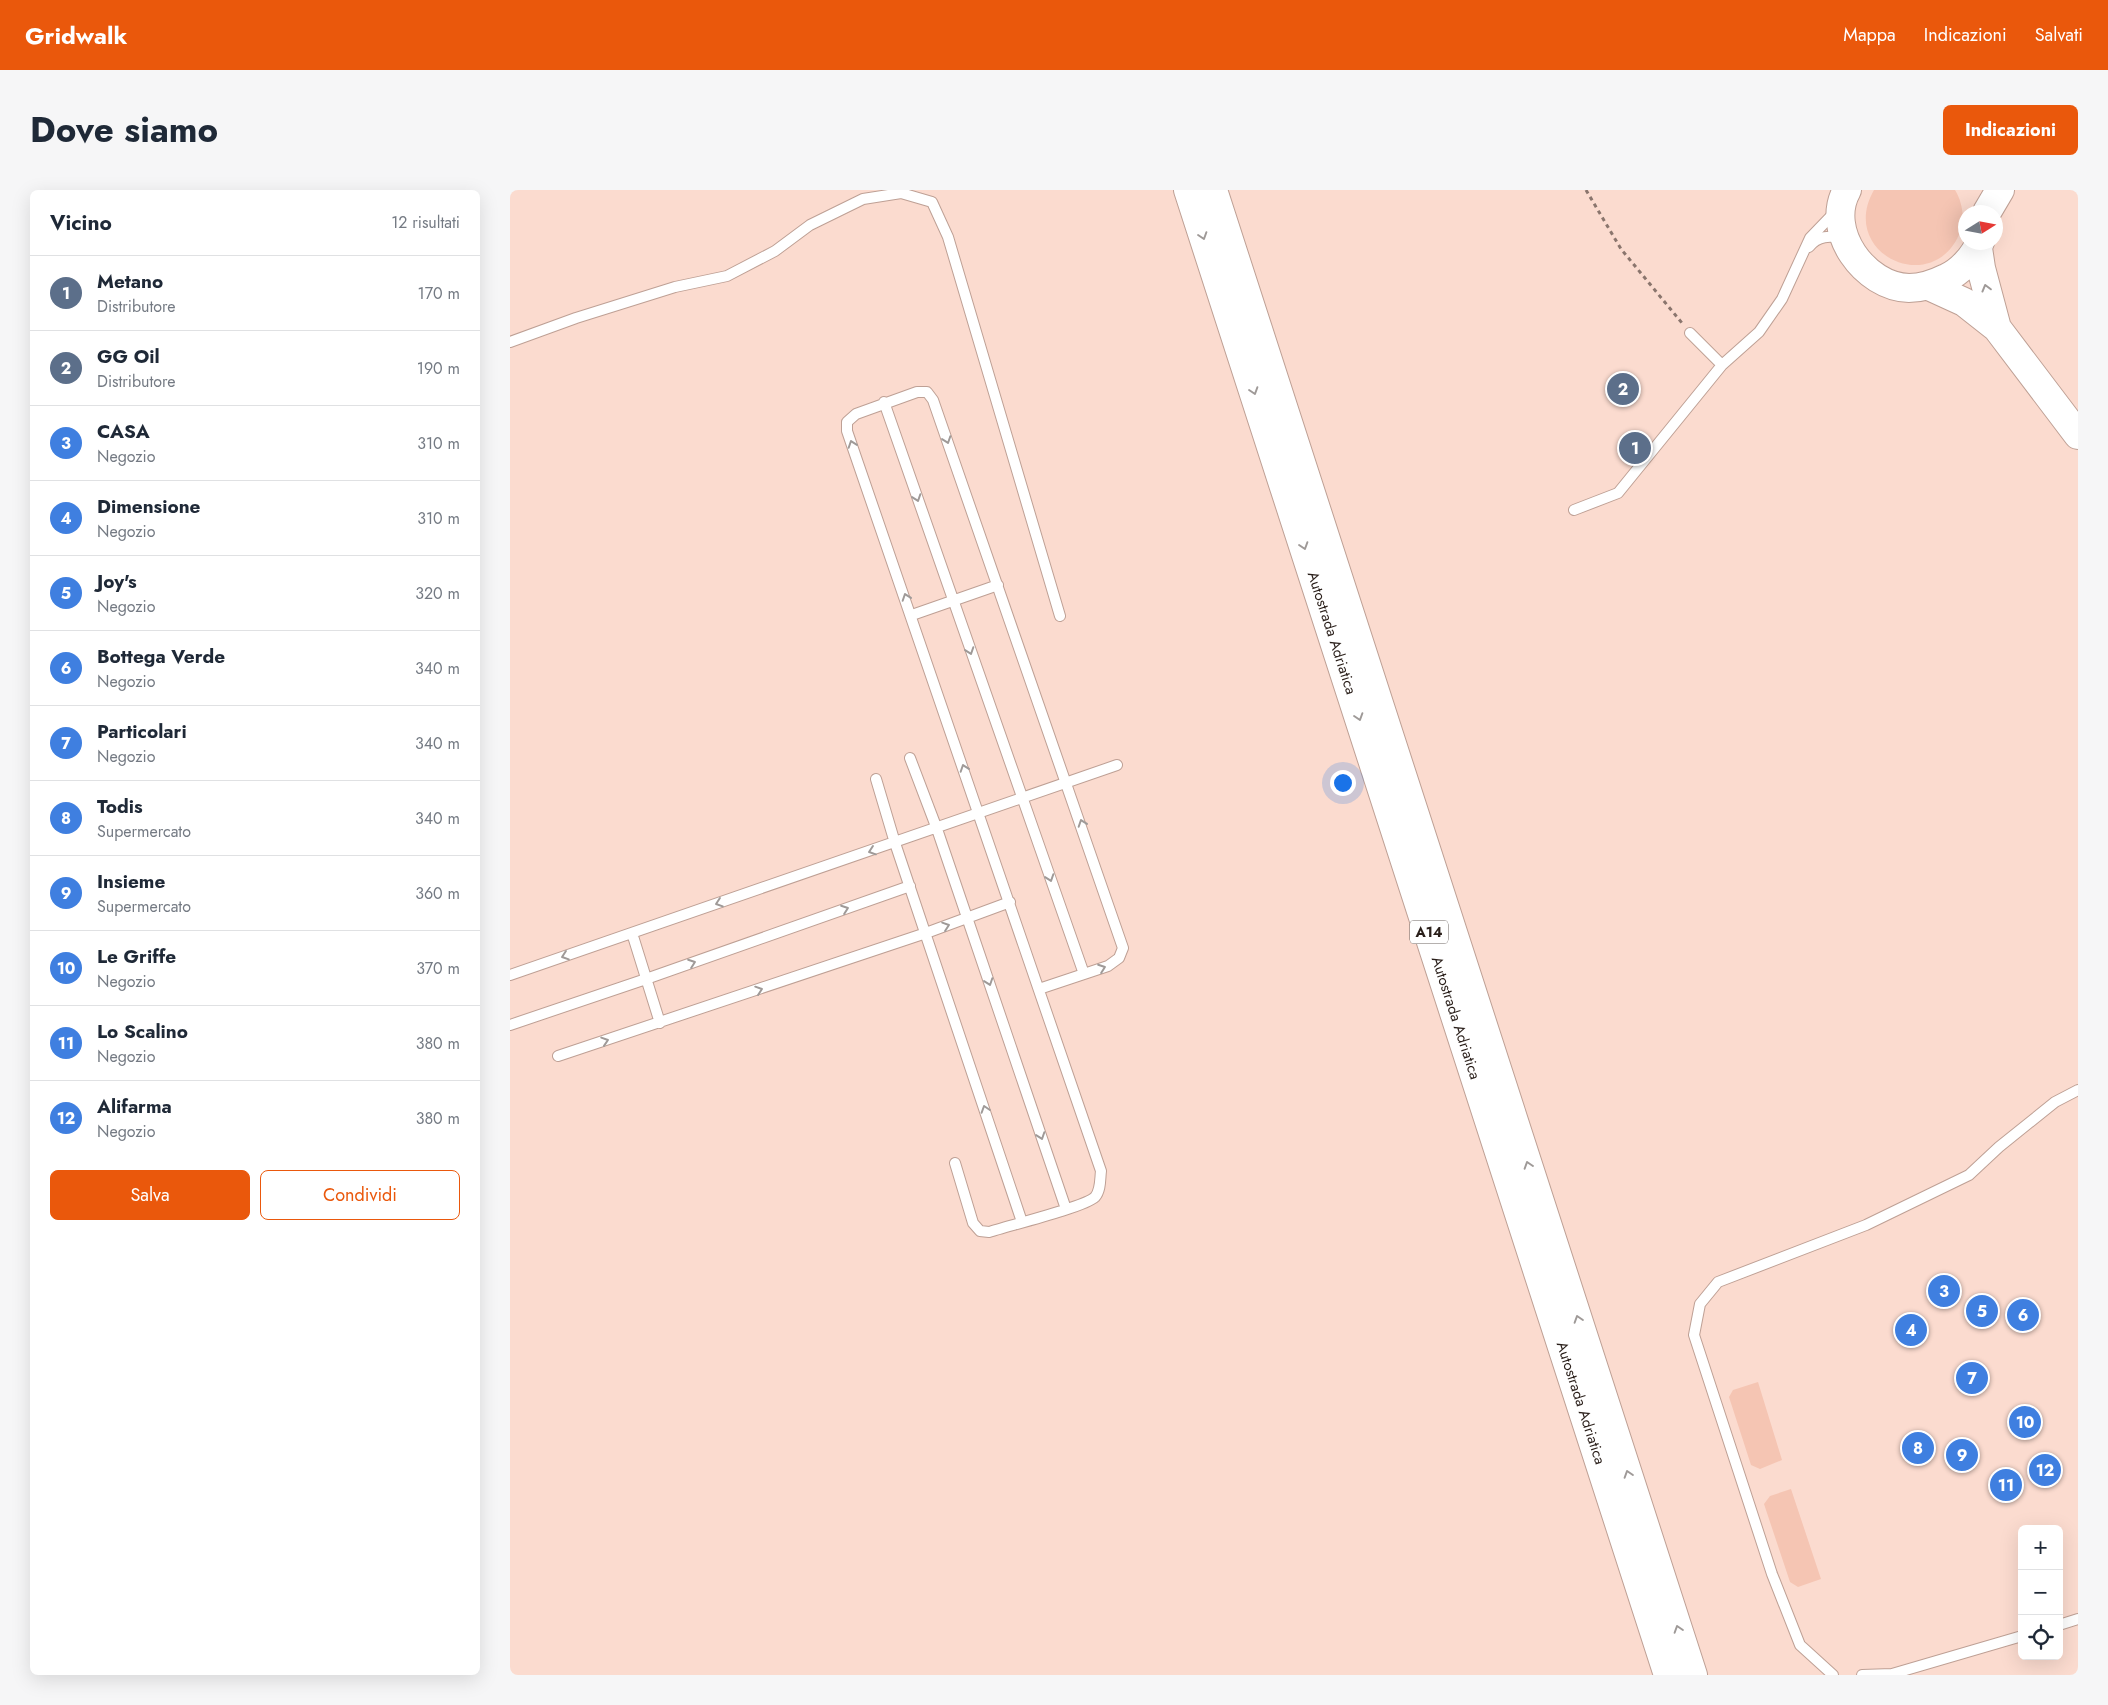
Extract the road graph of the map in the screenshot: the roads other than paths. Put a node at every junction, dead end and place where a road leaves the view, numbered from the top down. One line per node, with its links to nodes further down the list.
1 (1188, 190): 51 (main road, Autostrada Adriatica / A14, one-way to 51)
2 (1213, 190): 52 (main road, Autostrada Adriatica / A14, one-way to 2)
3 (1979, 190): 6 (main road)
4 (2000, 190): 7 (main road)
5 (1845, 195): 8 (main road); 11 (lane)
6 (1984, 205)
7 (1990, 205)
8 (1845, 239): 11 (lane); 12 (main road)
9 (1975, 250): 12 (main road)
10 (1979, 250): 13 (main road, one-way to 10)
11 (1798, 262): 16 (lane)
12 (1929, 286): 13 (main road)
13 (1997, 328): 18 (main road)
14 (1690, 333): 16 (lane)
15 (510, 342): 23 (lane)
16 (1722, 365): 19 (lane)
17 (884, 402): 20 (lane, one-way to 20); 21 (lane, one-way to 21); 22 (lane, one-way to 17)
18 (2078, 435)
19 (1574, 510)
20 (998, 585): 21 (lane); 27 (lane)
21 (953, 601): 22 (lane); 28 (lane, one-way to 28)
22 (912, 615): 29 (lane, one-way to 22)
23 (1060, 616)
24 (910, 758): 30 (lane)
25 (1117, 765): 27 (lane)
26 (876, 779): 31 (lane)
27 (1068, 783): 28 (lane); 37 (lane, one-way to 27)
28 (1022, 800): 29 (lane); 37 (lane, one-way to 37)
29 (980, 814): 30 (lane); 33 (lane)
30 (937, 829): 31 (lane); 34 (lane)
31 (895, 843): 32 (lane); 35 (lane, one-way to 35)
32 (910, 886): 36 (lane); 39 (lane, one-way to 32)
33 (1010, 902): 34 (lane); 40 (lane)
34 (968, 919): 36 (lane, one-way to 34); 46 (lane, one-way to 46)
35 (632, 933): 38 (lane, one-way to 38); 39 (lane)
36 (926, 933): 41 (lane, one-way to 36); 47 (lane, one-way to 36)
37 (1084, 974): 40 (lane)
38 (510, 975)
39 (646, 979): 41 (lane); 42 (lane)
40 (1039, 990): 46 (lane)
41 (660, 1023): 43 (lane, one-way to 41)
42 (510, 1025)
43 (558, 1056)
44 (2078, 1090): 53 (lane)
45 (955, 1163): 47 (lane)
46 (1066, 1209): 47 (lane)
47 (1022, 1222)
48 (2078, 1619): 49 (lane)
49 (2063, 1624)
50 (2018, 1637): 54 (lane)
51 (1668, 1675)
52 (1693, 1675)
53 (1833, 1675)
54 (1862, 1675)

